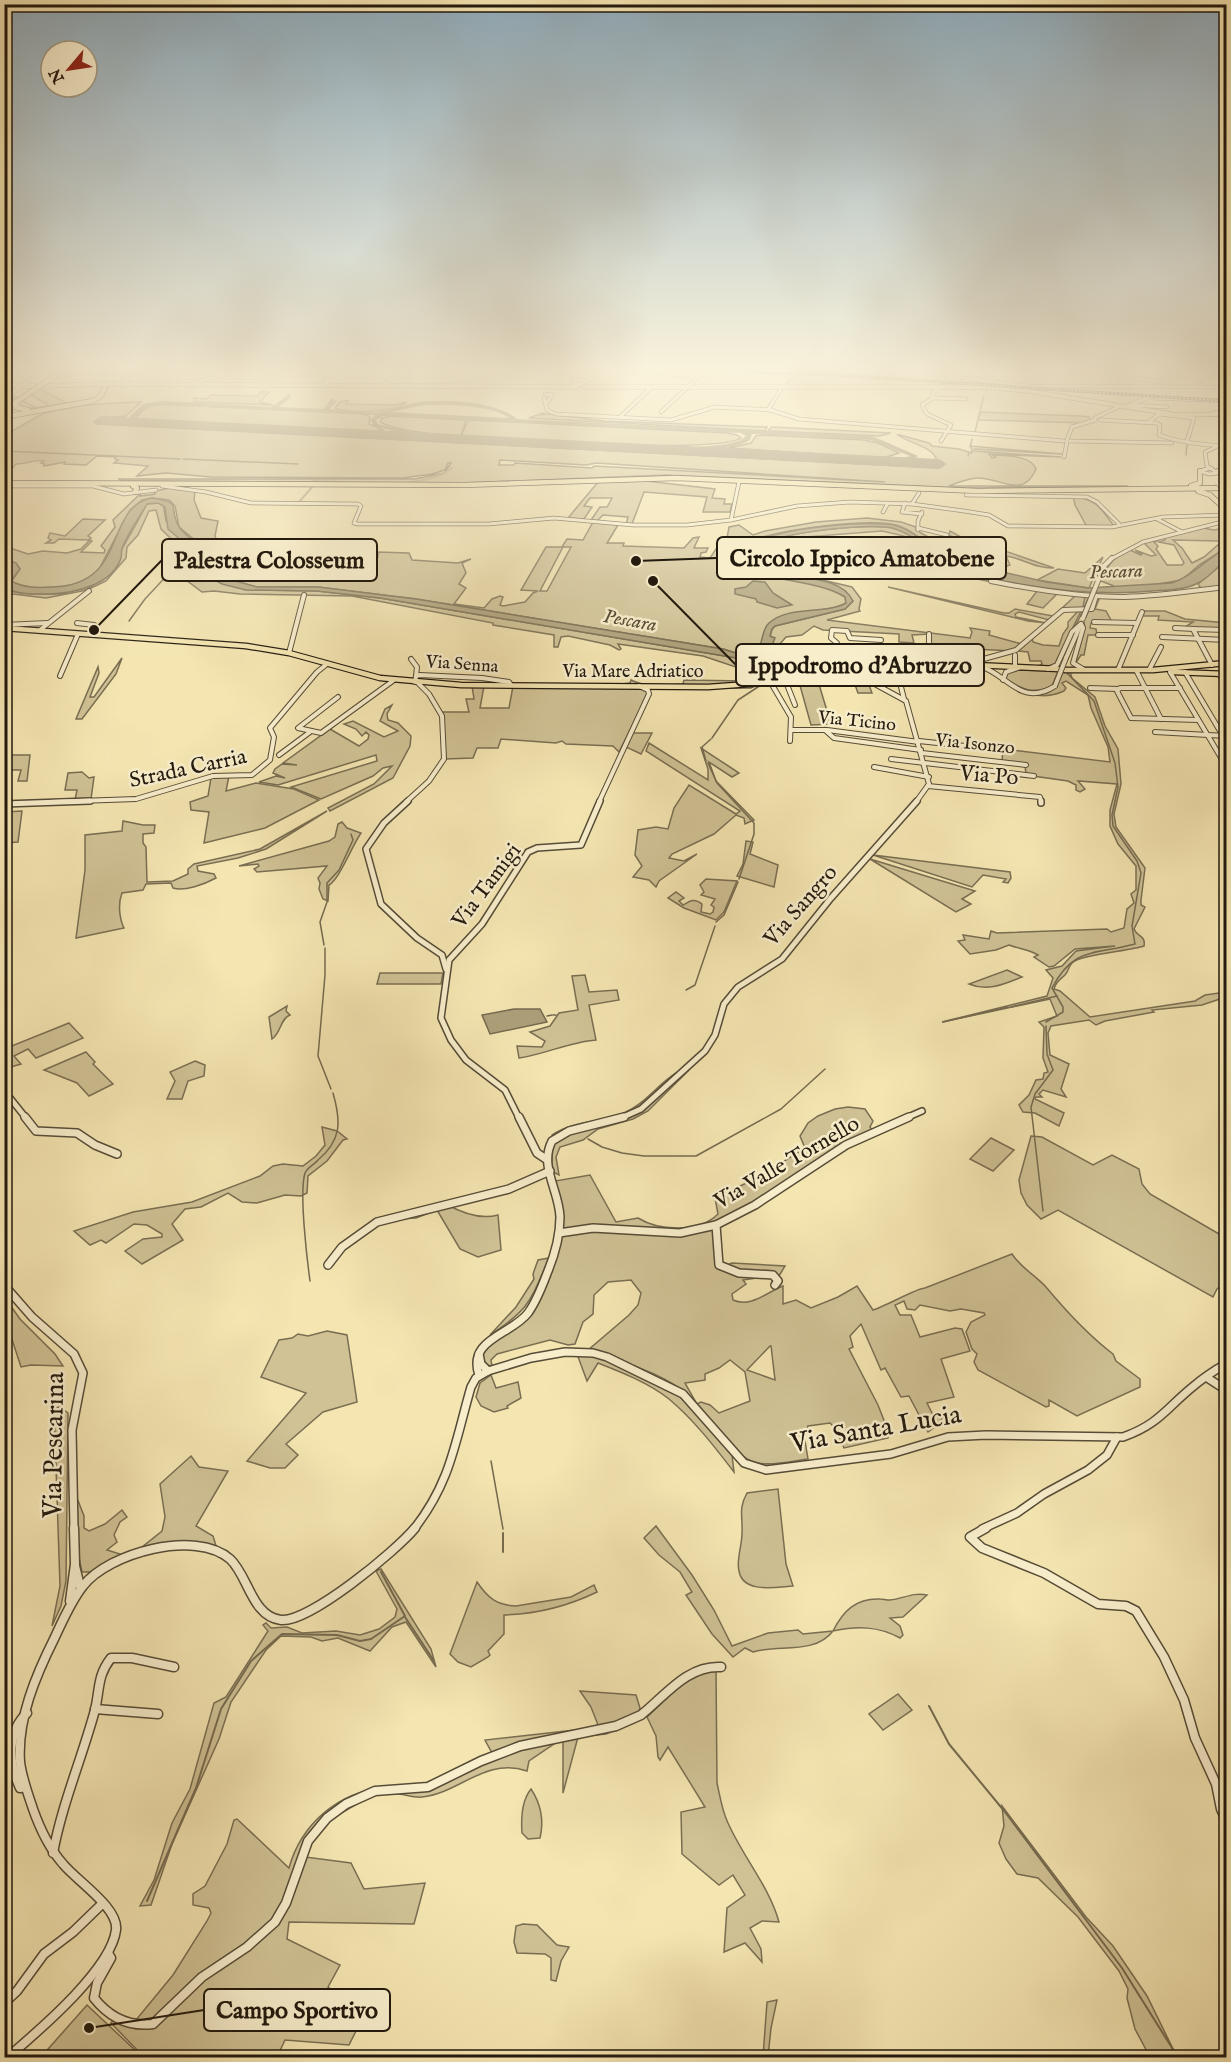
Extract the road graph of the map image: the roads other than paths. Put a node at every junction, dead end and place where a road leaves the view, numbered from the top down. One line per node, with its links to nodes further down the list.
1 (1204, 467): 4 (street)
2 (1209, 467): 3 (street)
3 (1212, 469): 4 (street); 5 (street)
4 (1202, 471): 5 (street); 6 (street); 16 (highway)
5 (1217, 473): 6 (street); 7 (highway)
6 (1213, 477): 18 (street, bridge)
7 (1227, 478)
8 (739, 482): 30 (street)
9 (83, 483): 10 (highway); 11 (highway); 14 (highway)
10 (238, 483): 14 (highway); 16 (highway)
11 (4, 484): 12 (highway); 17 (street)
12 (106, 484): 13 (highway); 17 (highway)
13 (211, 484): 15 (highway); 16 (highway)
14 (158, 487): 15 (street); 15 (highway); 17 (highway)
15 (190, 488): 30 (street)
16 (1175, 488): 18 (highway); 25 (highway)
17 (133, 490)
18 (1226, 490)
19 (919, 493): 23 (street)
20 (966, 495): 32 (street)
21 (888, 503): 22 (street); 26 (street); 30 (street)
22 (905, 503): 23 (street); 27 (street)
23 (912, 504): 24 (street)
24 (919, 504): 27 (street); 32 (street)
25 (1225, 506)
26 (883, 512)
27 (922, 514): 34 (street)
28 (1227, 515): 29 (street)
29 (1155, 518): 32 (street); 33 (street)
30 (731, 520)
31 (1227, 521): 33 (street)
32 (1119, 525)
33 (1182, 532): 35 (street)
34 (947, 534)
35 (1104, 566): 46 (street, bridge)
36 (991, 581): 40 (street)
37 (1227, 587): 40 (street)
38 (89, 591): 44 (street)
39 (304, 596): 66 (street)
40 (1096, 596): 72 (street)
41 (1142, 612): 43 (street)
42 (1094, 622): 43 (street)
43 (1137, 622): 56 (street)
44 (49, 623): 48 (street); 51 (street)
45 (77, 624): 47 (street)
46 (1081, 624): 77 (street); 78 (street); 91 (street, bridge)
47 (94, 625)
48 (4, 626): 51 (main road, Via Mare Adriatico)
49 (1175, 628): 50 (street)
50 (1194, 629): 52 (street); 58 (street)
51 (40, 630): 53 (main road, Via Mare Adriatico)
52 (1227, 630)
53 (78, 634): 61 (main road, Via Mare Adriatico); 87 (street)
54 (929, 634): 69 (street)
55 (1098, 635): 56 (street)
56 (1133, 635): 79 (street)
57 (1162, 637): 58 (street)
58 (1199, 639): 60 (street); 73 (street)
59 (881, 640): 65 (street)
60 (1227, 640)
61 (181, 642): 62 (main road, Via Mare Adriatico); 62 (main road, Via Mare Adriatico)
62 (201, 642): 66 (main road, Via Mare Adriatico)
63 (1161, 647): 81 (street)
64 (877, 650): 65 (street)
65 (840, 651): 76 (street)
66 (289, 653): 71 (main road, Via Mare Adriatico)
67 (1015, 655): 75 (street)
68 (411, 659): 89 (street)
69 (933, 663): 72 (main road, Via Mare Adriatico); 74 (main road, Via Mare Adriatico)
70 (1227, 663): 73 (main road)
71 (327, 664): 88 (main road, Via Mare Adriatico); 130 (street, Strada Carria)
72 (977, 665): 75 (main road, Via Mare Adriatico); 91 (street)
73 (1212, 665): 82 (main road)
74 (878, 667): 76 (main road, Via Mare Adriatico); 101 (street, Via Sangro)
75 (1017, 668): 77 (main road, Via Mare Adriatico); 91 (street)
76 (867, 669): 86 (main road, Via Mare Adriatico)
77 (1047, 669): 78 (main road, Via Mare Adriatico)
78 (1087, 670): 79 (main road, Via Mare Adriatico)
79 (1118, 670): 80 (main road, Via Mare Adriatico)
80 (1136, 670): 81 (main road, Via Mare Adriatico); 97 (street)
81 (1151, 670): 82 (main road, Via Mare Adriatico)
82 (1169, 671): 83 (main road); 98 (street)
83 (1185, 672): 84 (main road); 107 (street)
84 (1219, 674): 85 (main road); 94 (street)
85 (1227, 674)
86 (850, 675): 90 (street); 92 (main road, Via Mare Adriatico)
87 (60, 676)
88 (394, 680): 89 (main road, Via Mare Adriatico); 108 (street)
89 (416, 680): 95 (main road, Via Mare Adriatico); 131 (street)
90 (859, 680): 101 (street)
91 (1003, 680)
92 (786, 682): 93 (main road, Via Mare Adriatico); 102 (street)
93 (771, 683): 95 (main road, Via Mare Adriatico); 105 (street)
94 (1227, 685)
95 (639, 686): 131 (street, Via Tamigi)
96 (1090, 688): 99 (street)
97 (1145, 688): 98 (street); 99 (street); 103 (street)
98 (1180, 688): 104 (street)
99 (1118, 689): 103 (street)
100 (338, 697): 108 (street)
101 (904, 699): 113 (street, Via Sangro)
102 (795, 705)
103 (1161, 719): 104 (street)
104 (1198, 720): 110 (street)
105 (792, 730): 106 (street, Via Ticino); 112 (street)
106 (825, 730): 113 (street, Via Ticino); 117 (street)
107 (1220, 731)
108 (310, 732): 118 (street)
109 (1155, 732): 110 (street)
110 (1207, 735): 111 (street); 115 (street)
111 (1227, 736)
112 (790, 741)
113 (919, 742): 114 (street); 117 (street, Via Sangro)
114 (1002, 750)
115 (1216, 750): 116 (street); 122 (street)
116 (1227, 750)
117 (922, 751): 120 (street, Via Sangro); 121 (street, Via Isonzo)
118 (279, 755)
119 (891, 759): 120 (street)
120 (925, 765): 124 (street); 126 (street, Via Sangro)
121 (1026, 765)
122 (1227, 766)
123 (874, 767): 126 (street)
124 (1008, 774): 125 (street); 127 (street)
125 (1034, 776)
126 (929, 777): 128 (street, Via Sangro)
127 (1010, 783)
128 (928, 786): 129 (street, Via Po); 137 (street, Via Sangro)
129 (1041, 803)
130 (4, 804)
131 (446, 969): 137 (street, Via Tamigi)
132 (4, 1035): 133 (street)
133 (4, 1052)
134 (4, 1096): 136 (street)
135 (922, 1111): 139 (street, Via Valle Tornello)
136 (117, 1154)
137 (546, 1159): 138 (street)
138 (550, 1171): 140 (street); 141 (street)
139 (716, 1225): 140 (street, Via Valle Tornello); 143 (street)
140 (559, 1233): 144 (street)
141 (328, 1265)
142 (4, 1285): 151 (street, Via Pescarina)
143 (775, 1285)
144 (479, 1352): 146 (street); 147 (street)
145 (1227, 1363): 148 (street, Via Santa Lucia)
146 (488, 1371): 147 (street, Via Santa Lucia); 150 (street, Via Santa Lucia)
147 (479, 1375): 152 (street)
148 (1206, 1377): 149 (street); 150 (street, Via Santa Lucia)
149 (1227, 1390)
150 (1117, 1437): 162 (street)
151 (75, 1570): 152 (street); 153 (street); 154 (street, Via Pescarina)
152 (94, 1573): 153 (street)
153 (81, 1586): 154 (street)
154 (69, 1605): 158 (street)
155 (174, 1667): 157 (street)
156 (721, 1667): 166 (street)
157 (95, 1709): 159 (street); 163 (street)
158 (27, 1713): 160 (street); 161 (street)
159 (158, 1714)
160 (8, 1761): 161 (street)
161 (25, 1787): 163 (street)
162 (1227, 1820)
163 (53, 1853): 164 (street)
164 (103, 1903): 165 (street); 167 (street)
165 (115, 1938): 166 (street)
166 (108, 1953): 168 (street)
167 (4, 2002)
168 (7, 2058)

